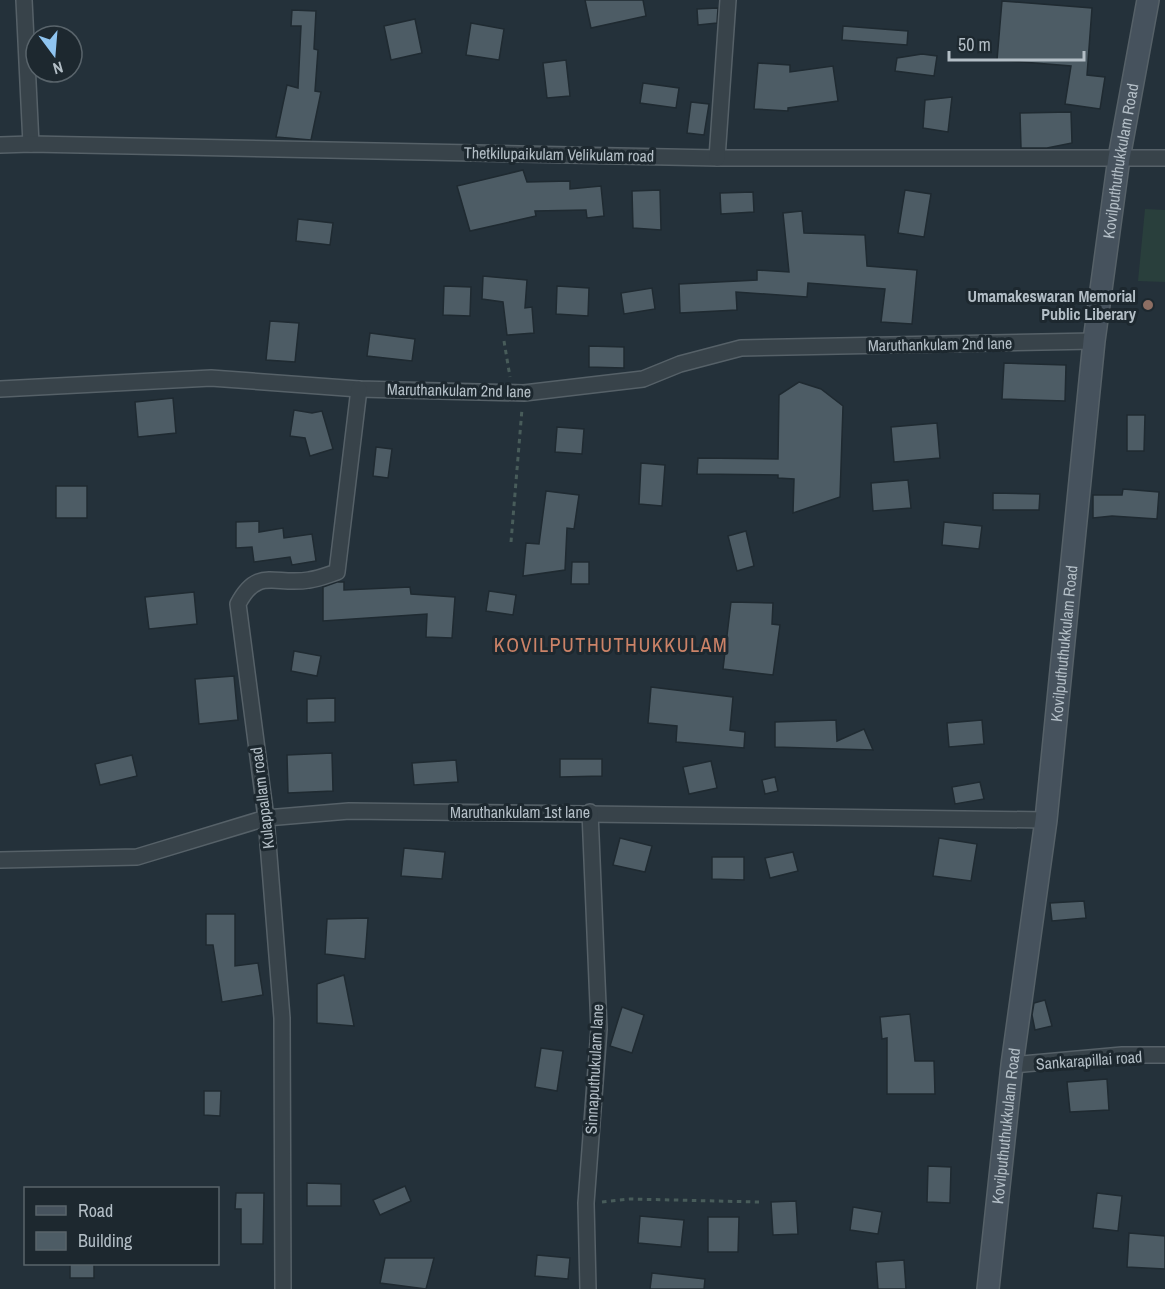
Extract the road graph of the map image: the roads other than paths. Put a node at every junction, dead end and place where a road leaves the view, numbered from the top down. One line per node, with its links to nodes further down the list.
1 (24, 0): 4 (street)
2 (728, 0): 6 (street)
3 (1148, 0): 7 (street, Kovilputhuthukkulam Road)
4 (31, 144): 5 (street, Thetkilupaikulam Velikulam road); 6 (street, Thetkilupaikulam Velikulam road)
5 (0, 145)
6 (717, 158): 7 (street, Thetkilupaikulam Velikulam road)
7 (1119, 158): 8 (street, Thetkilupaikulam Velikulam road); 9 (street, Kovilputhuthukkulam Road)
8 (1165, 158)
9 (1094, 341): 11 (street, Maruthankulam 2nd lane); 14 (street, Kovilputhuthukkulam Road)
10 (0, 388): 11 (street, Maruthankulam 2nd lane)
11 (359, 389): 13 (street, Kulappallam road)
12 (591, 812): 13 (street, Maruthankulam 1st lane); 14 (street, Maruthankulam 1st lane); 19 (street, Sinnaputhukulam lane)
13 (266, 818): 15 (street, Maruthankulam 1st lane); 18 (street, Kulappallam road)
14 (1046, 820): 17 (street, Kovilputhuthukkulam Road)
15 (0, 860)
16 (1165, 1055): 17 (street, Sankarapillai road)
17 (1012, 1065): 20 (street, Kovilputhuthukkulam Road)
18 (283, 1289)
19 (588, 1289)
20 (988, 1289)

